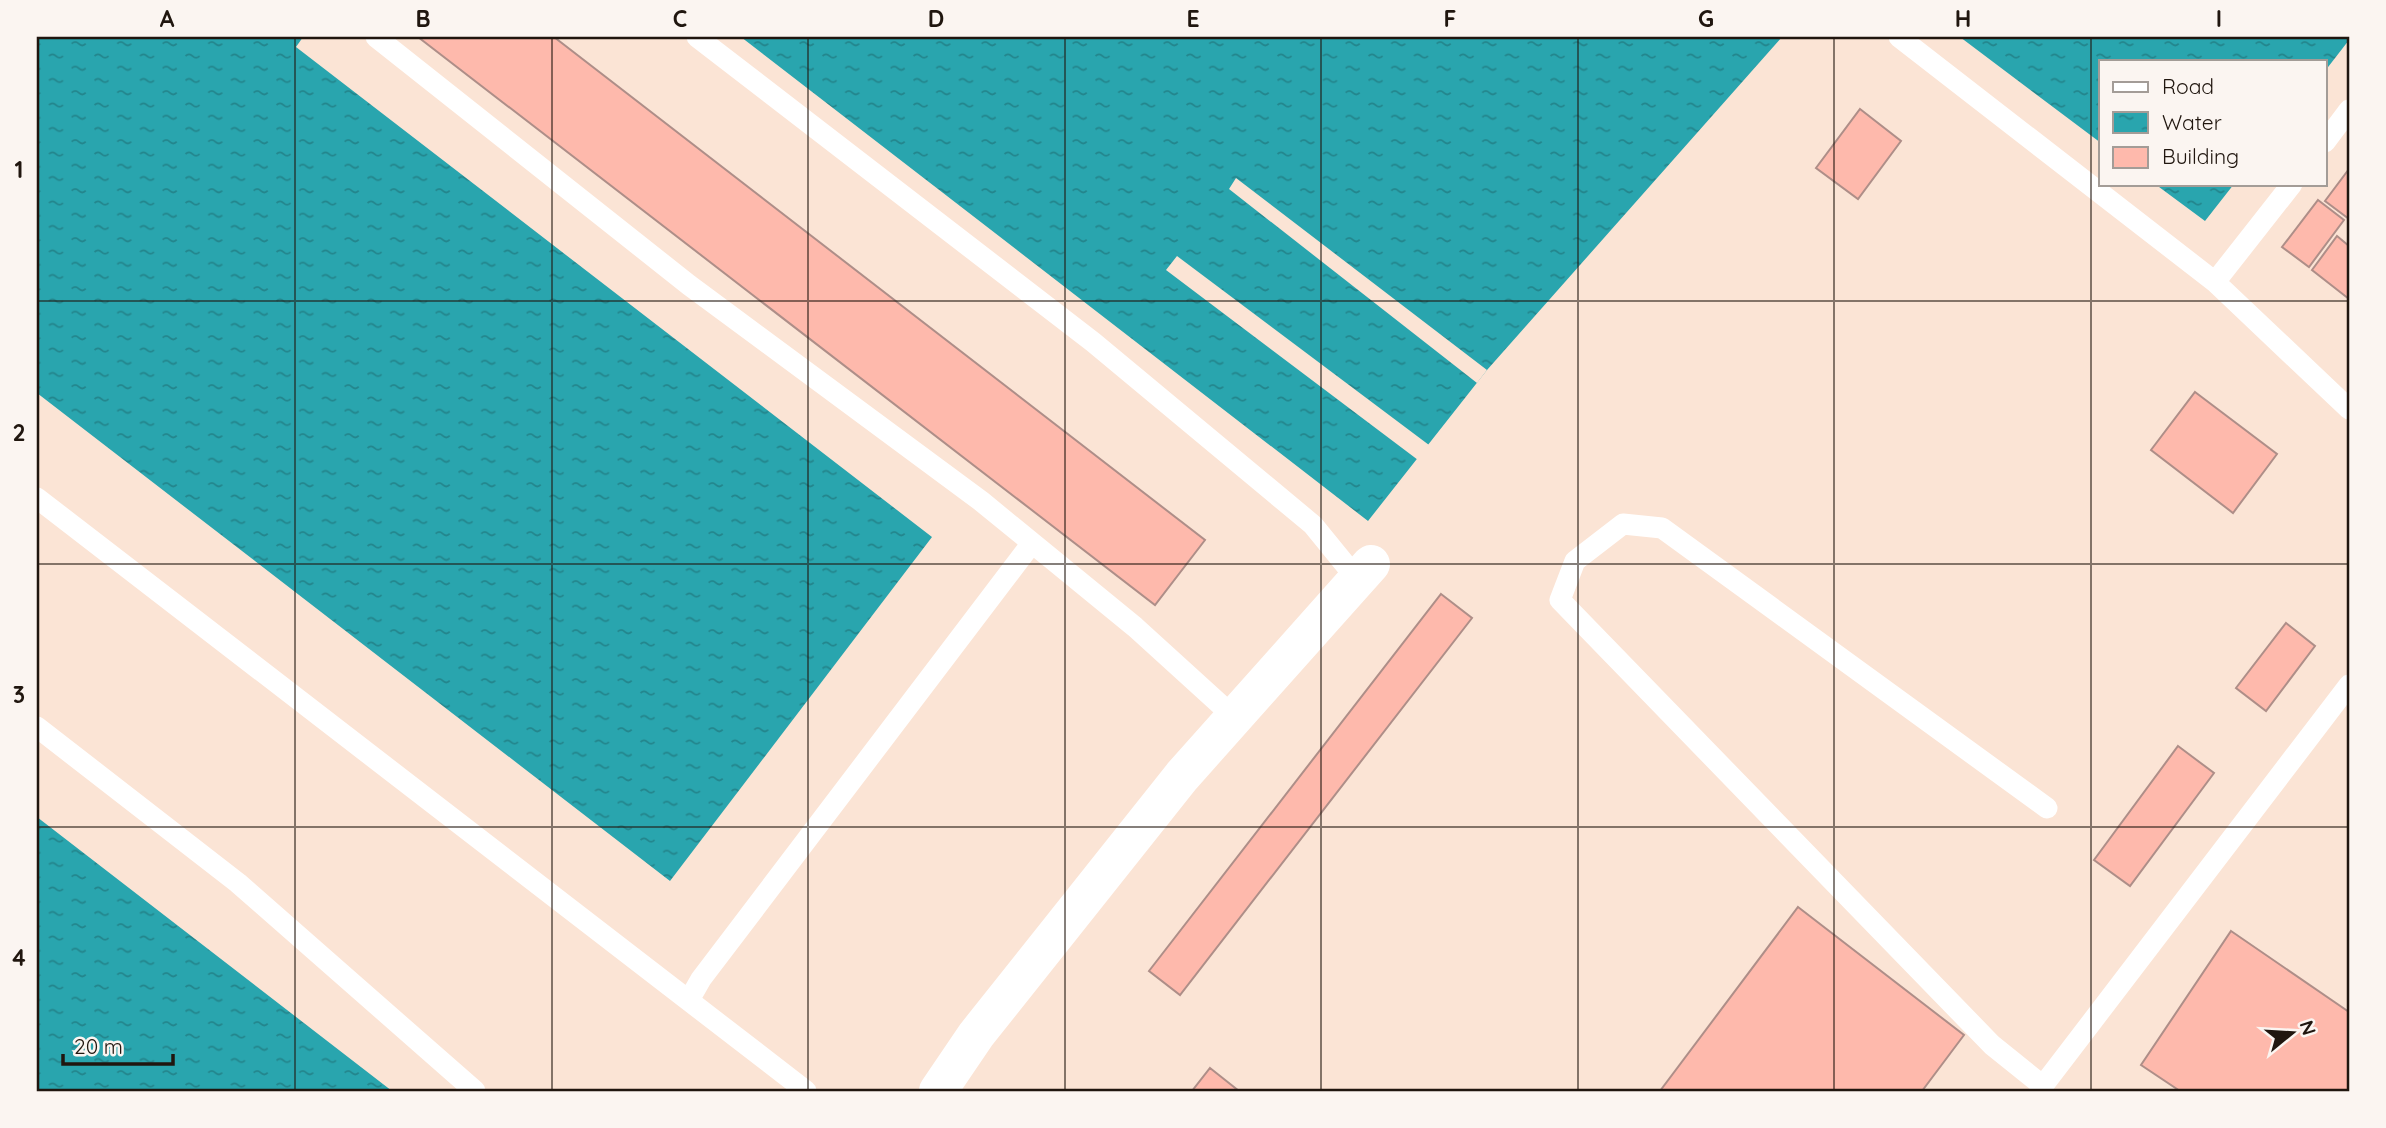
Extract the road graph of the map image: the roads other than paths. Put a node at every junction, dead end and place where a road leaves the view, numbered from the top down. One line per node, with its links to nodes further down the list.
1 (376, 37): 10 (lane)
2 (697, 37): 11 (lane)
3 (1899, 37): 7 (lane)
4 (2349, 110): 5 (lane)
5 (2326, 141)
6 (2290, 186): 7 (lane)
7 (2215, 282): 8 (lane)
8 (2349, 409)
9 (37, 498): 16 (lane)
10 (1032, 543): 13 (lane); 16 (lane)
11 (1364, 572): 13 (street)
12 (2349, 685): 17 (lane)
13 (1234, 717): 20 (street)
14 (37, 727): 18 (lane)
15 (2047, 808): 17 (lane)
16 (689, 1000): 19 (lane)
17 (2041, 1089)
18 (475, 1091)
19 (806, 1091)
20 (938, 1091)

